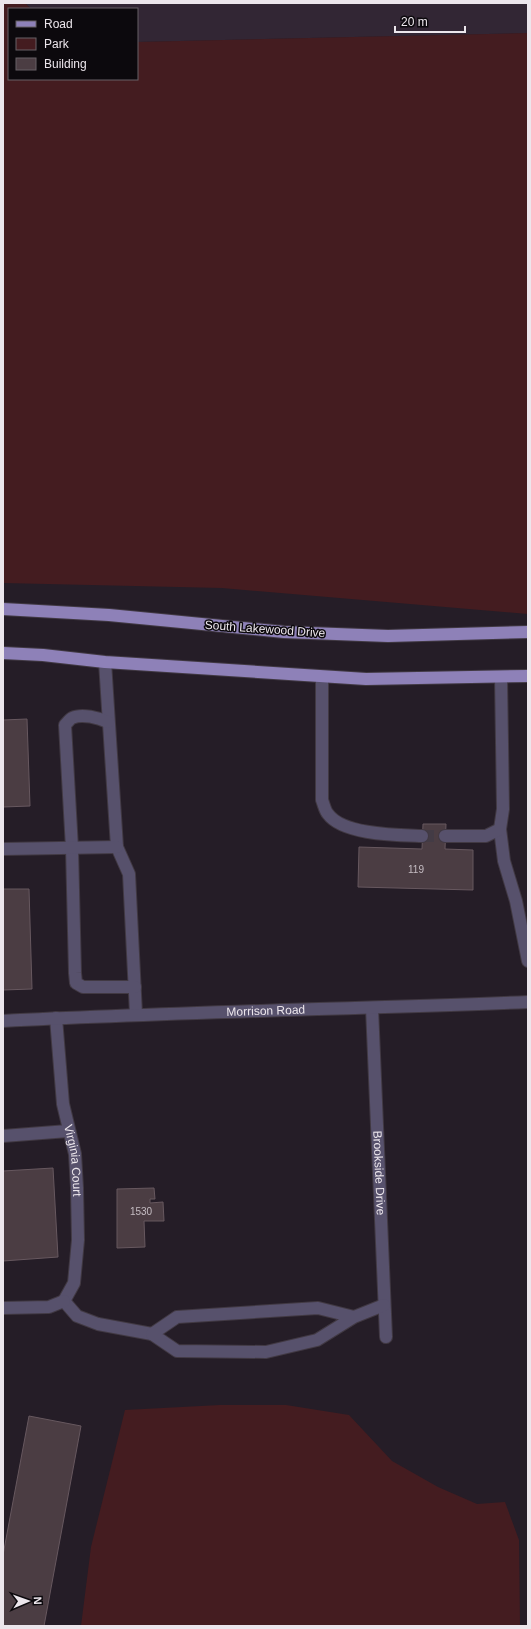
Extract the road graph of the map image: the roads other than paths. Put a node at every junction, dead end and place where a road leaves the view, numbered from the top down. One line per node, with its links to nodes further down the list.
1 (3, 609): 2 (main road, South Lakewood Drive)
2 (528, 632)
3 (3, 653): 4 (main road)
4 (105, 662): 6 (main road); 8 (street)
5 (528, 676): 7 (main road)
6 (322, 677): 7 (main road); 10 (street)
7 (501, 677): 9 (street)
8 (108, 722): 12 (street); 13 (street)
9 (500, 829): 11 (street); 15 (street)
10 (422, 836)
11 (446, 836)
12 (117, 847): 13 (street); 16 (street)
13 (72, 848): 14 (street); 16 (street)
14 (3, 849)
15 (528, 961)
16 (135, 988): 19 (street)
17 (528, 1002): 18 (street, Morrison Road)
18 (372, 1008): 19 (street, Morrison Road); 25 (street, Brookside Drive)
19 (136, 1014): 20 (street, Morrison Road)
20 (56, 1018): 21 (street, Morrison Road); 22 (street, Virginia Court)
21 (3, 1021)
22 (68, 1131): 23 (street); 24 (street, Virginia Court)
23 (3, 1136)
24 (64, 1301): 26 (street); 28 (street)
25 (384, 1304): 27 (street); 29 (street, Brookside Drive)
26 (3, 1308)
27 (354, 1317): 28 (street); 28 (street)
28 (152, 1334)
29 (386, 1337)

